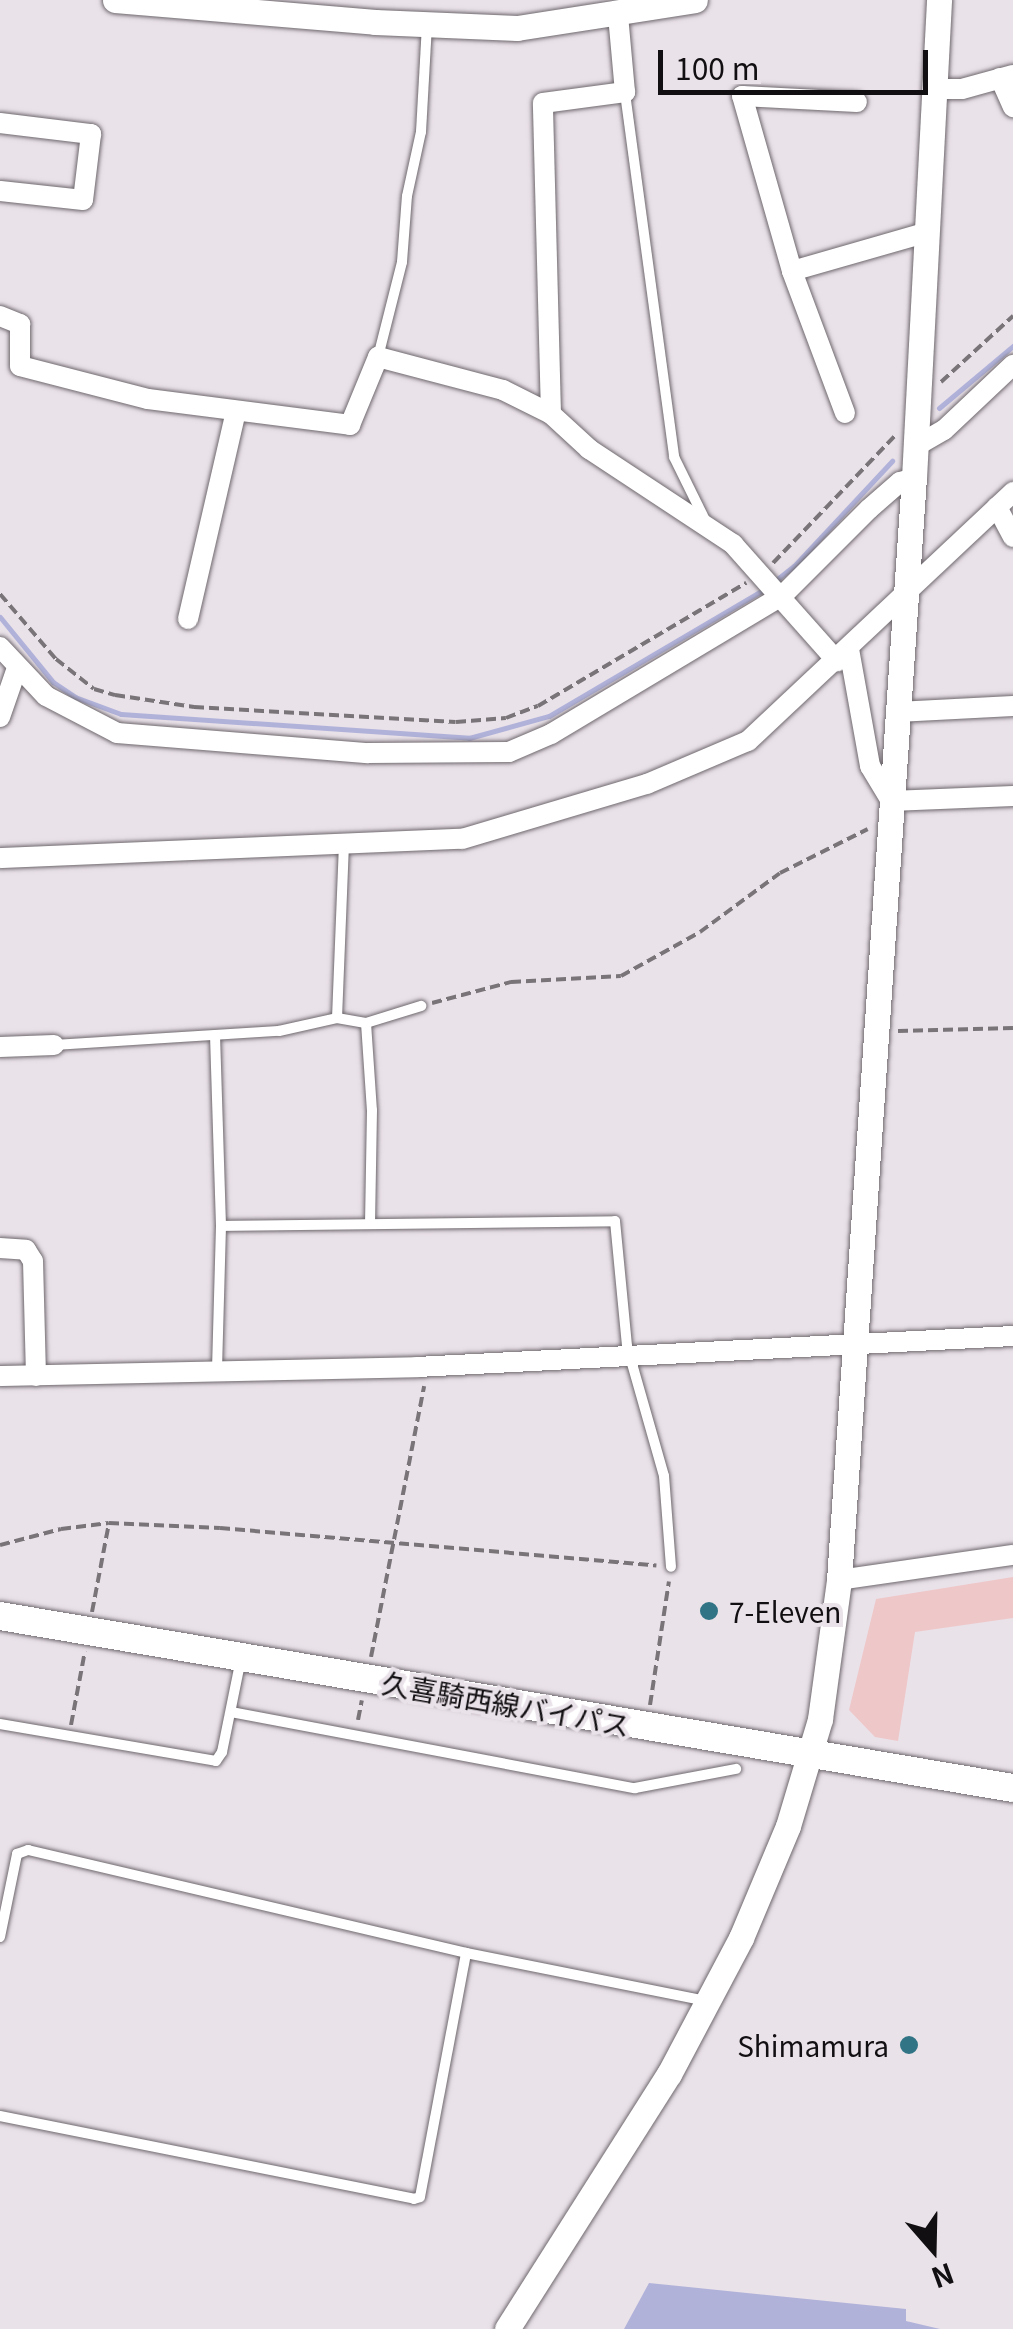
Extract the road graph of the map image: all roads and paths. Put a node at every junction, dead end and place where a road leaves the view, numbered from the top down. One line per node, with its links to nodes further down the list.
1 (115, 0): 5 (street)
2 (695, 0): 4 (street)
3 (939, 0): 7 (street)
4 (618, 15): 5 (street); 8 (street)
5 (428, 24): 17 (lane)
6 (1007, 77): 7 (street); 10 (street)
7 (934, 89): 13 (street)
8 (625, 92): 22 (street); 26 (lane)
9 (856, 102): 14 (street)
10 (1013, 107)
11 (0, 123): 12 (street)
12 (0, 191)
13 (928, 232): 14 (street); 23 (street)
14 (792, 271): 21 (street)
15 (0, 316): 20 (street)
16 (1013, 316): 19 (path)
17 (378, 358): 20 (street); 22 (street)
18 (1013, 365): 23 (street)
19 (937, 386)
20 (236, 411): 32 (street)
21 (845, 413)
22 (551, 414): 26 (street)
23 (909, 439): 24 (street); 28 (path)
24 (914, 478): 29 (street); 31 (street)
25 (1005, 500): 27 (street); 29 (street)
26 (708, 527): 28 (street)
27 (1013, 536)
28 (762, 574): 30 (path); 31 (street)
29 (904, 593): 34 (street); 37 (street)
30 (0, 594)
31 (782, 596): 34 (street); 35 (street)
32 (188, 618)
33 (0, 647): 35 (street)
34 (843, 655): 40 (street); 41 (street)
35 (17, 668): 38 (street)
36 (1013, 706): 37 (street)
37 (896, 712): 40 (street)
38 (0, 717)
39 (1013, 796): 40 (street)
40 (890, 810): 43 (path); 47 (street)
41 (344, 841): 42 (street); 44 (lane)
42 (0, 858)
43 (420, 1006): 45 (lane)
44 (337, 1018): 45 (lane); 48 (lane)
45 (366, 1023): 51 (lane)
46 (1013, 1028): 47 (path)
47 (876, 1032): 55 (street)
48 (215, 1036): 49 (lane); 52 (lane)
49 (54, 1045): 50 (street)
50 (0, 1048)
51 (370, 1224): 52 (lane); 56 (lane)
52 (221, 1226): 58 (lane)
53 (0, 1248): 60 (street)
54 (1013, 1336): 55 (street)
55 (853, 1346): 56 (street); 65 (street)
56 (631, 1357): 57 (street); 64 (lane)
57 (426, 1366): 58 (street); 61 (path)
58 (217, 1373): 60 (street)
59 (0, 1376): 60 (street)
60 (36, 1376)
61 (394, 1542): 62 (path); 64 (path); 68 (path)
62 (0, 1545)
63 (1013, 1555): 65 (street)
64 (671, 1566): 71 (path)
65 (839, 1580): 73 (street)
66 (0, 1616): 67 (main road, 久喜騎西線バイパス)
67 (241, 1658): 68 (main road, 久喜騎西線バイパス); 69 (lane)
68 (366, 1679): 71 (main road, 久喜騎西線バイパス); 72 (path)
69 (231, 1712): 70 (lane); 72 (lane)
70 (0, 1724)
71 (646, 1728): 73 (main road, 久喜騎西線バイパス)
72 (356, 1735): 74 (lane)
73 (811, 1755): 75 (main road, 久喜騎西線バイパス); 78 (street)
74 (736, 1770)
75 (1013, 1788)
76 (0, 1937): 77 (lane)
77 (466, 1953): 78 (lane); 79 (lane)
78 (708, 2002): 80 (street)
79 (0, 2116)
80 (507, 2329)

